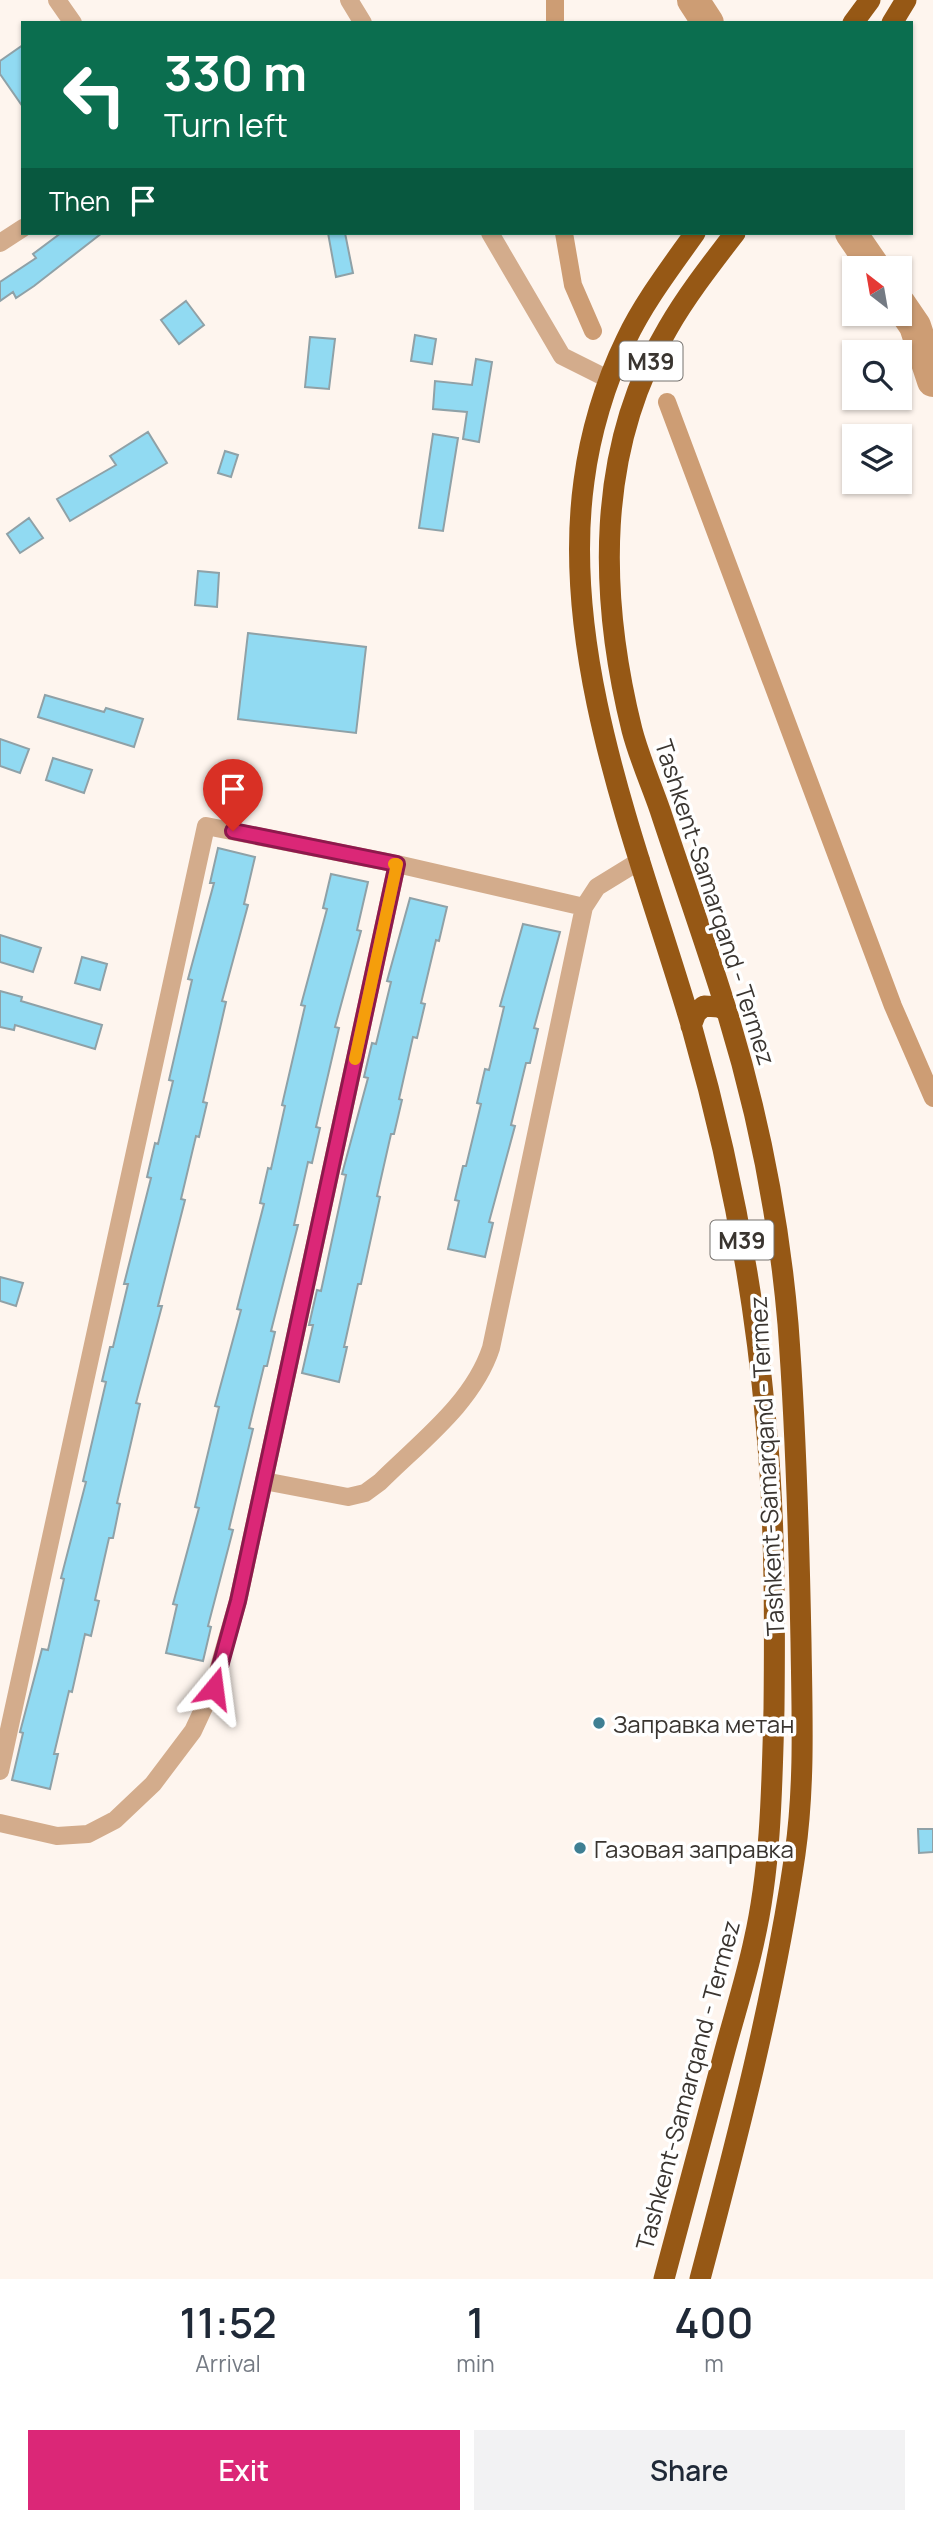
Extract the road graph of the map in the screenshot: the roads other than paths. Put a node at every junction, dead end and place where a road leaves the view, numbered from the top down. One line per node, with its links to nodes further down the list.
1 (57, 0): 5 (street)
2 (349, 0): 6 (street)
3 (870, 0): 7 (highway)
4 (906, 0): 8 (highway)
5 (72, 21)
6 (362, 21)
7 (854, 21)
8 (893, 21)
9 (21, 229): 13 (street)
10 (491, 235): 14 (street)
11 (693, 235): 14 (highway, Tashkent-Samarqand - Termez / M39)
12 (733, 235): 18 (highway, Tashkent-Samarqand - Termez / M39)
13 (0, 243)
14 (610, 380): 15 (highway, Tashkent-Samarqand - Termez / M39)
15 (641, 860): 17 (street); 19 (highway, Tashkent-Samarqand - Termez / M39)
16 (397, 864): 17 (street); 20 (street); 21 (street)
17 (583, 907): 20 (street)
18 (727, 1012): 19 (highway); 24 (highway, Tashkent-Samarqand - Termez / M39)
19 (691, 1026): 23 (highway, Tashkent-Samarqand - Termez / M39)
20 (264, 1481): 22 (street)
21 (0, 1771)
22 (0, 1823)
23 (663, 2279)
24 (700, 2279)

